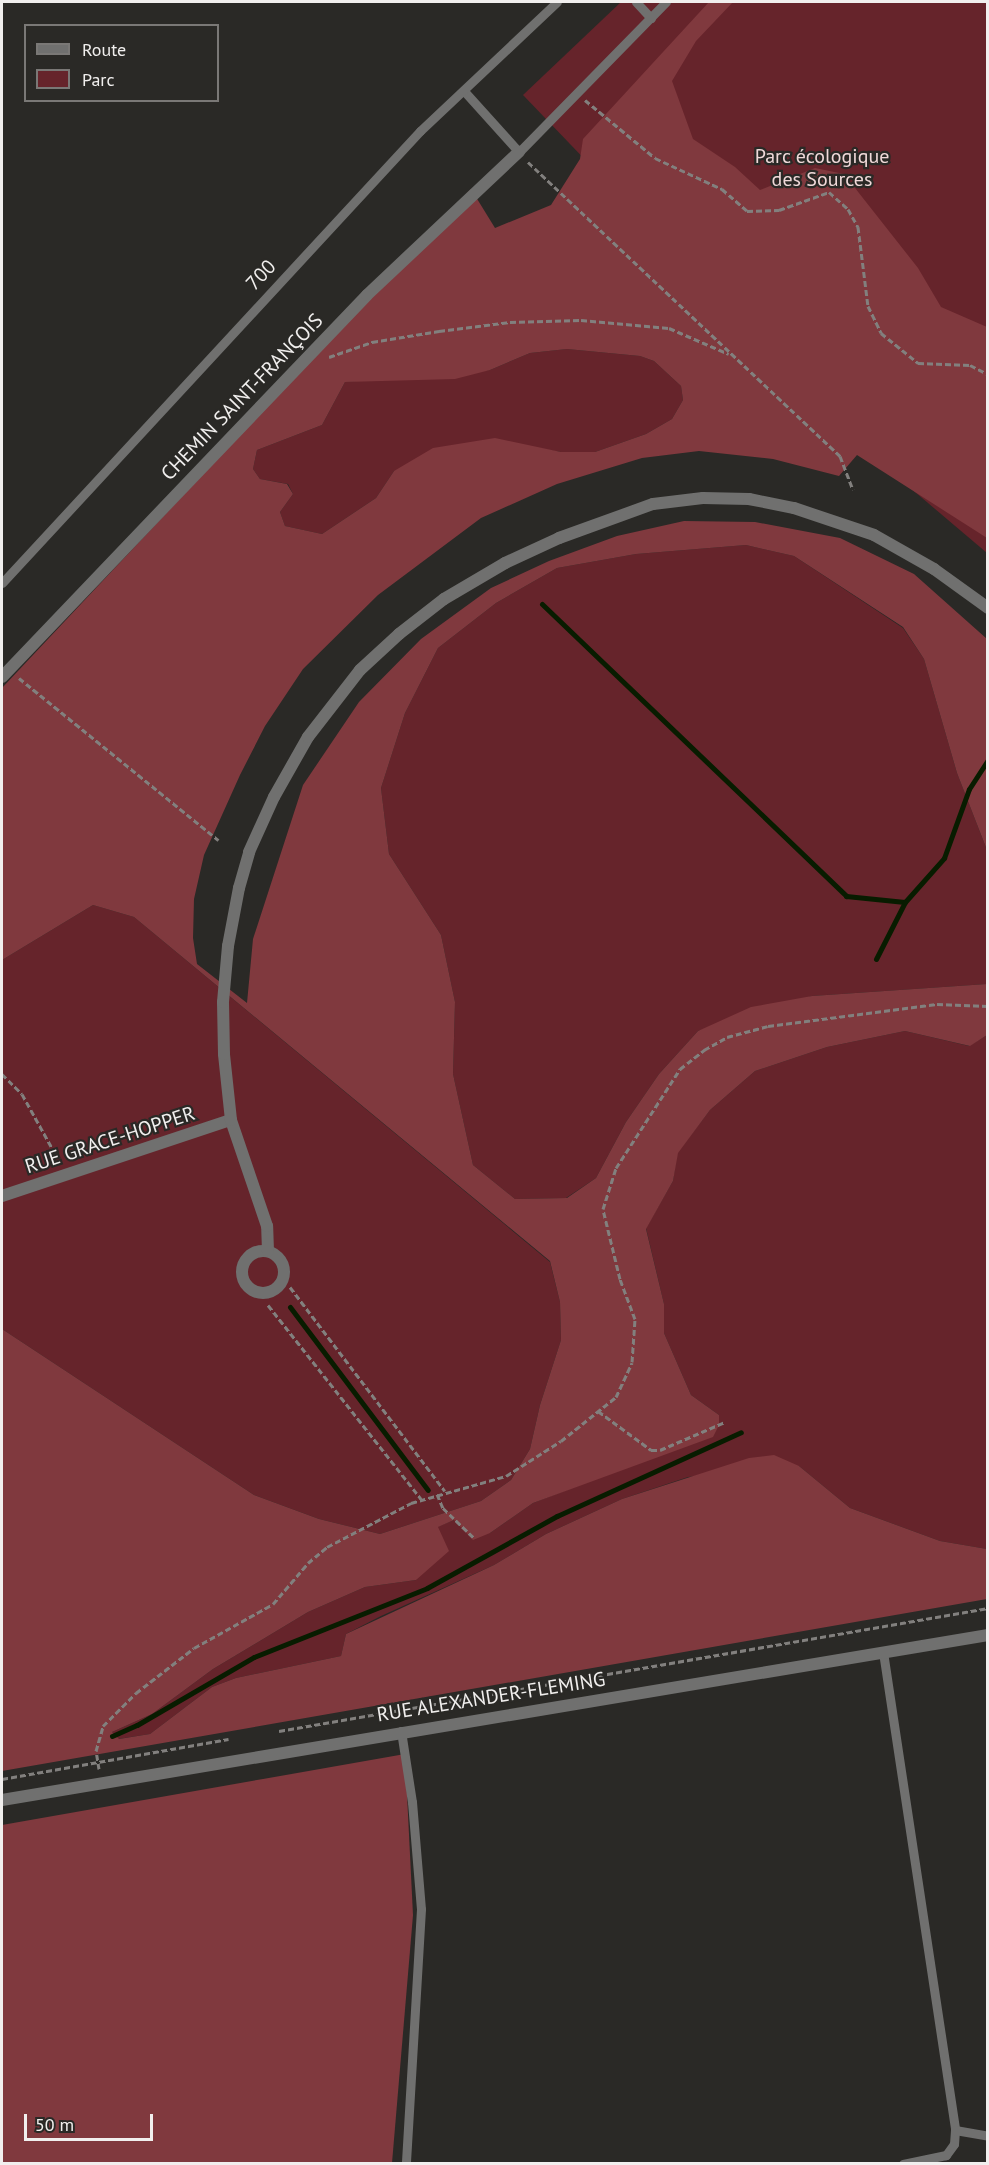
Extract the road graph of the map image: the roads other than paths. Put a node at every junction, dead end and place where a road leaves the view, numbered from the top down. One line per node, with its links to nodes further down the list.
1 (557, 2): 5 (lane, 700)
2 (636, 2): 4 (lane)
3 (666, 2): 4 (lane)
4 (651, 18): 6 (lane)
5 (464, 90): 6 (lane); 7 (lane, 700)
6 (519, 152): 9 (street, CHEMIN SAINT-FRANÇOIS)
7 (2, 583)
8 (987, 608): 10 (street)
9 (5, 673)
10 (231, 1120): 11 (street, RUE GRACE-HOPPER); 12 (street)
11 (2, 1196)
12 (268, 1251)
13 (987, 1635): 14 (street, RUE ALEXANDER-FLEMING)
14 (883, 1652): 15 (street, RUE ALEXANDER-FLEMING); 17 (lane)
15 (401, 1731): 16 (street, RUE ALEXANDER-FLEMING); 19 (lane)
16 (2, 1800)
17 (955, 2130): 18 (lane); 20 (lane)
18 (987, 2136)
19 (406, 2163)
20 (903, 2163)

